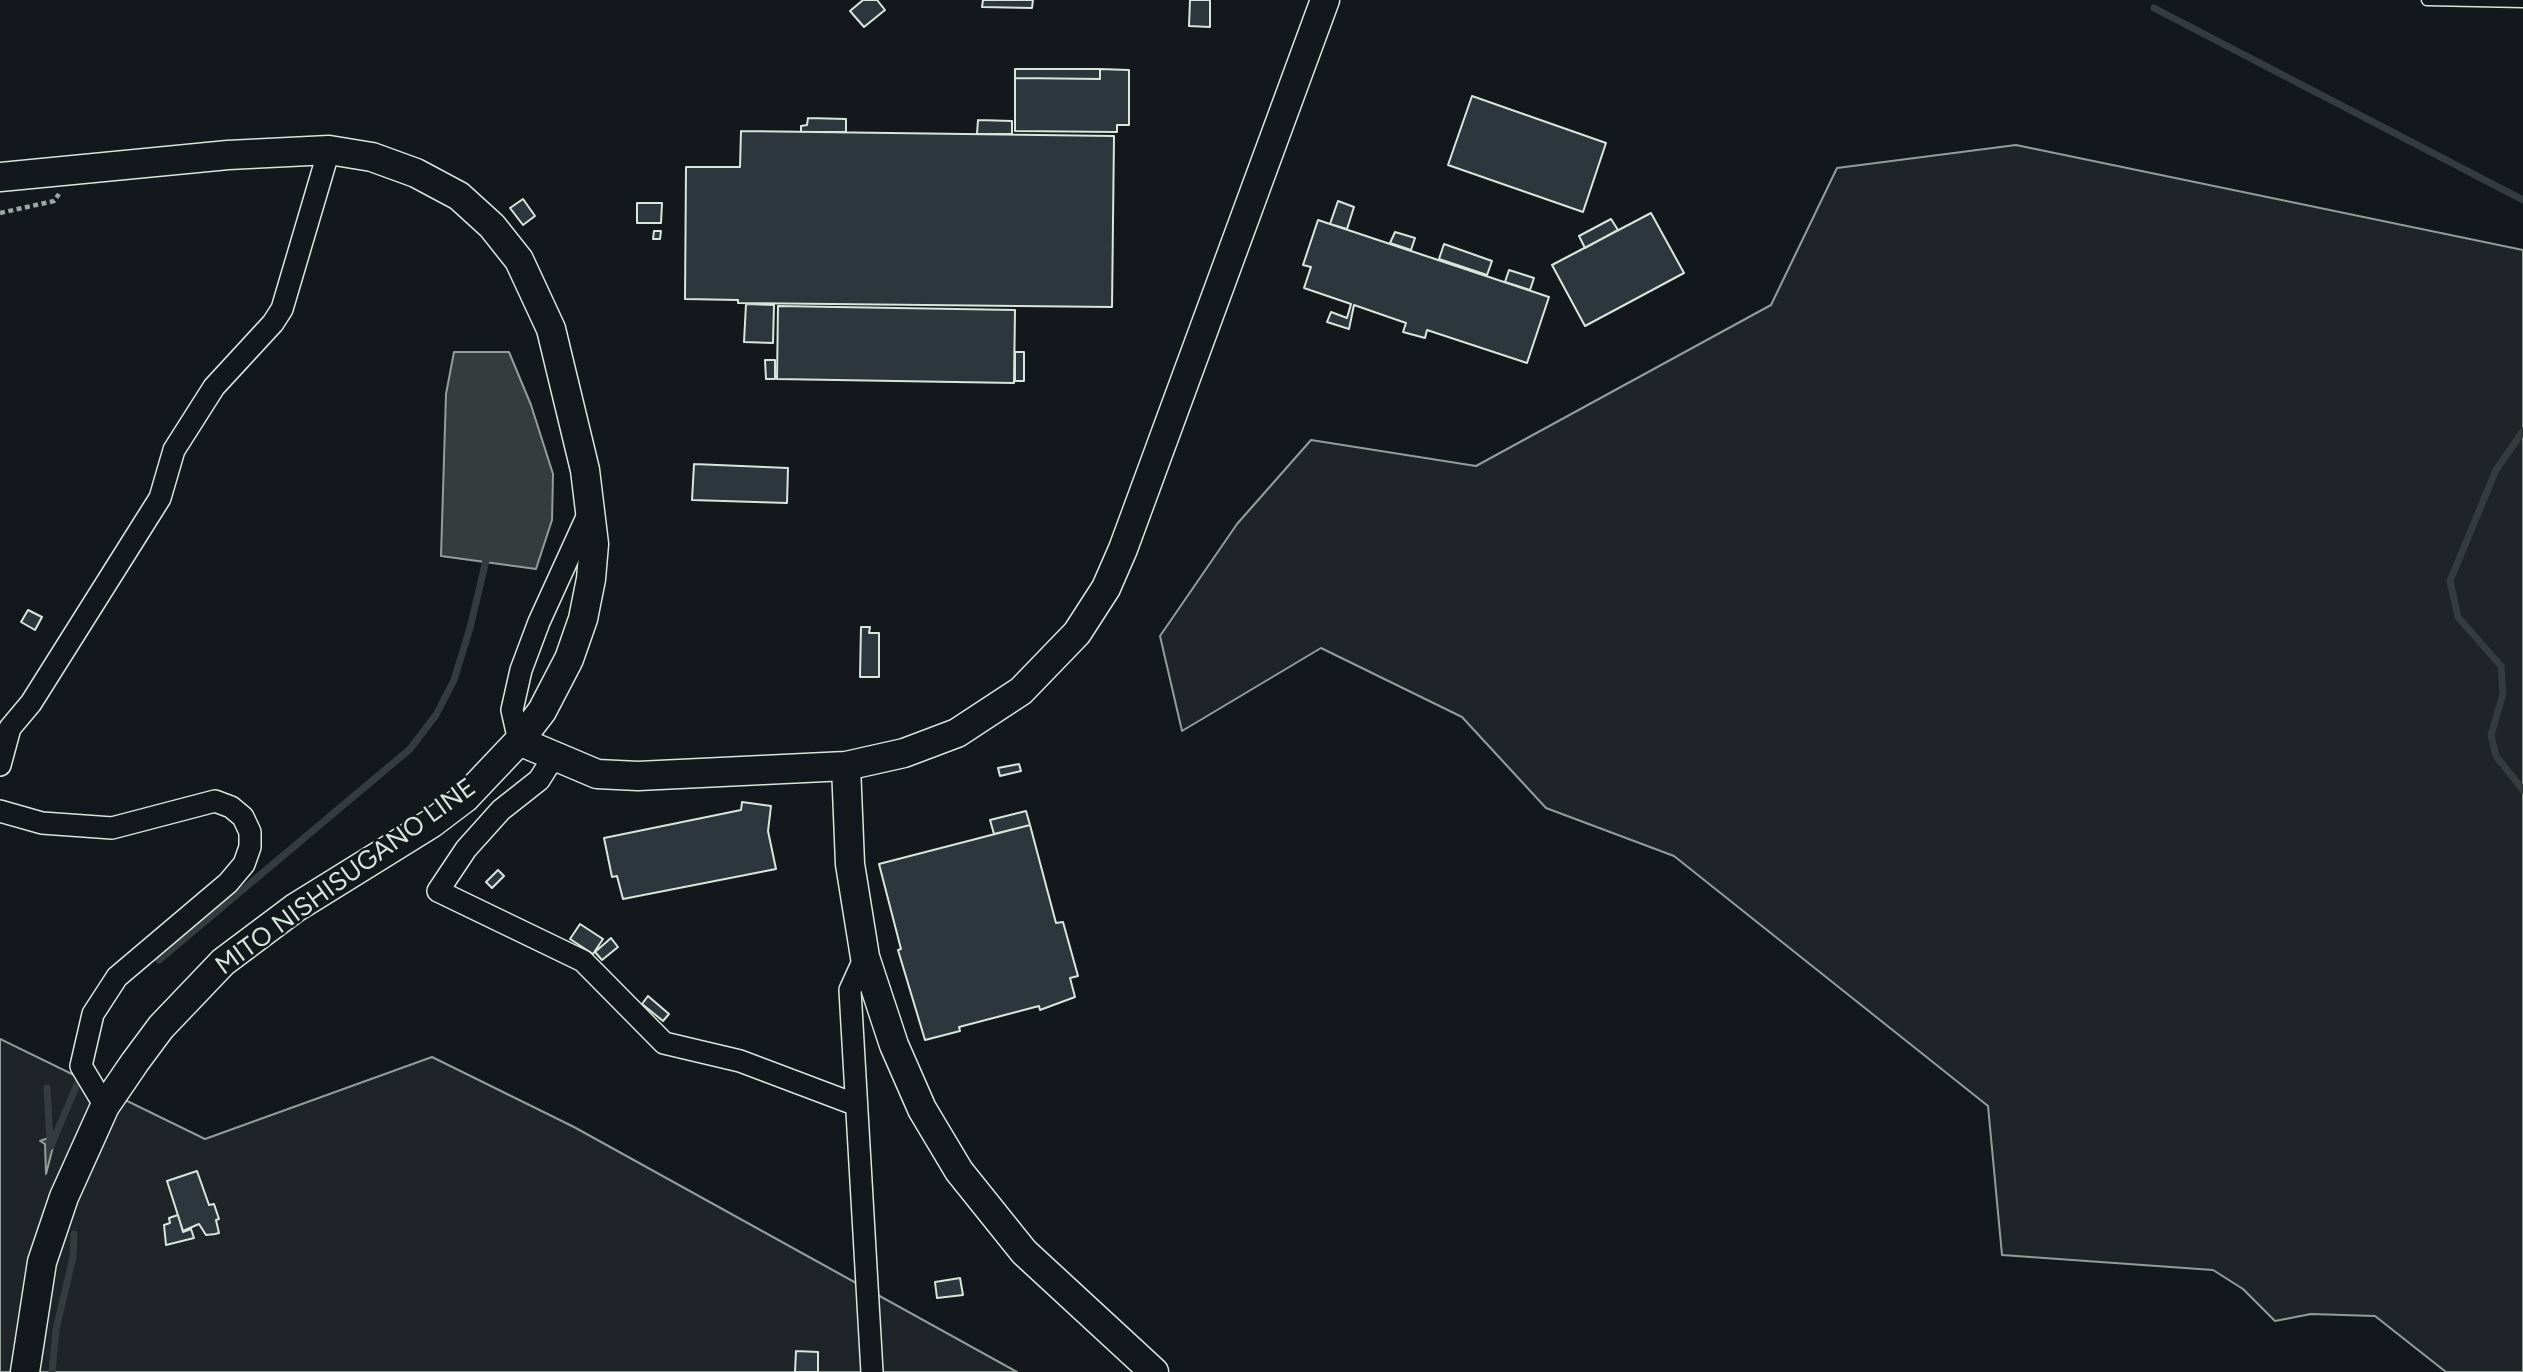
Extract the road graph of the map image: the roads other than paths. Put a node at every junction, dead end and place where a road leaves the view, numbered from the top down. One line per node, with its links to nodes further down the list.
1 (1325, 0): 10 (street)
2 (2427, 0): 3 (lane)
3 (2523, 2)
4 (329, 150): 5 (street, MITO NISHISUGANO LINE); 6 (street, MITO NISHISUGANO LINE); 9 (street)
5 (0, 177)
6 (591, 507): 7 (street); 7 (street, MITO NISHISUGANO LINE)
7 (519, 741): 8 (street); 14 (street, MITO NISHISUGANO LINE)
8 (553, 758): 10 (street); 13 (street)
9 (0, 765)
10 (846, 766): 12 (street)
11 (0, 811): 14 (street)
12 (864, 957): 13 (street); 17 (street)
13 (854, 1104): 16 (street)
14 (106, 1106): 15 (street, MITO NISHISUGANO LINE)
15 (25, 1372)
16 (872, 1372)
17 (1154, 1372)

